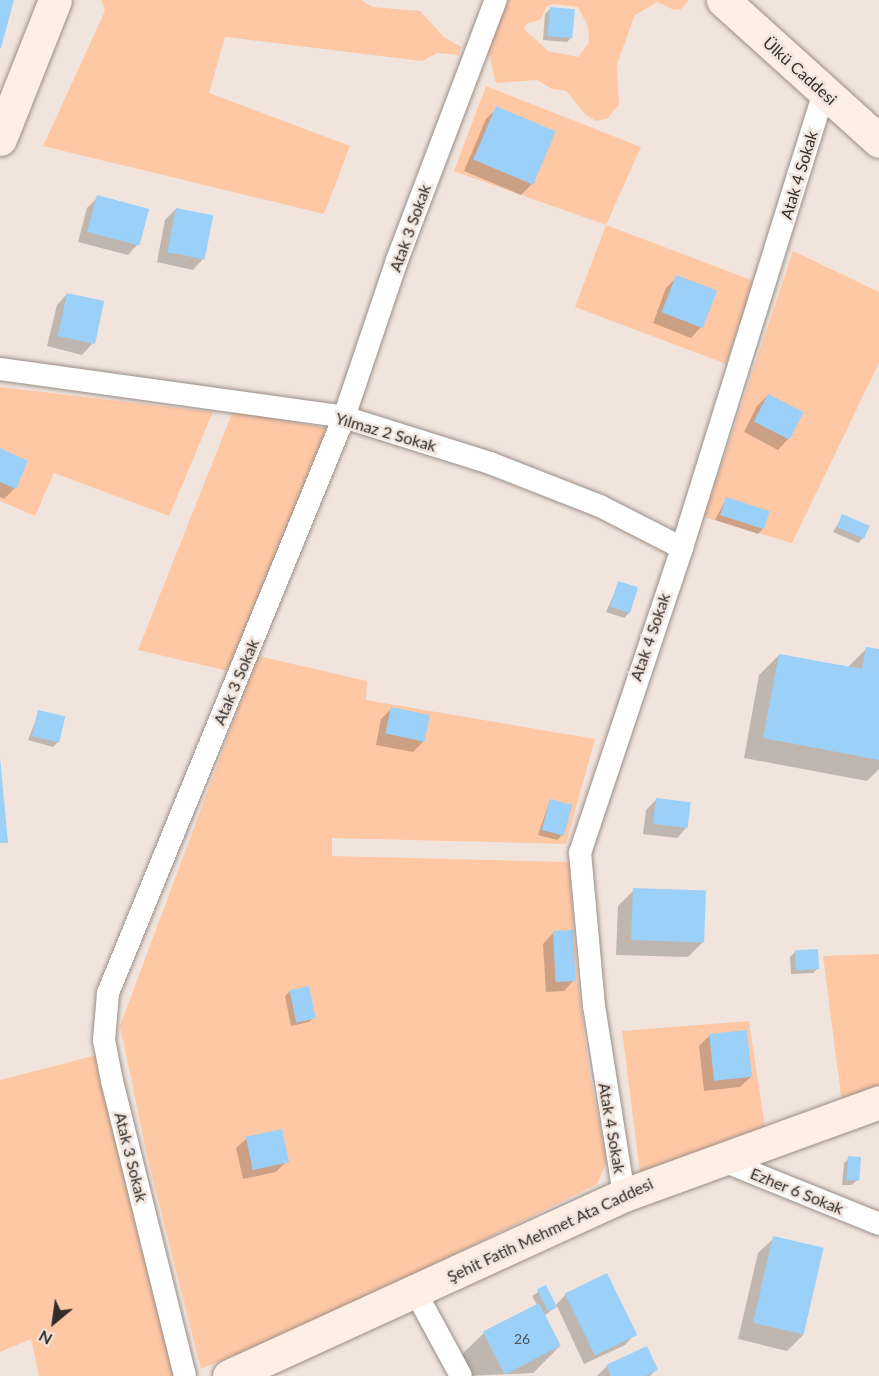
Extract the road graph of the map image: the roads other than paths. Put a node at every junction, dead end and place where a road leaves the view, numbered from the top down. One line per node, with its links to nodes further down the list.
1 (55, 0): 5 (main road)
2 (496, 0): 8 (street, Atak 3 Sokak)
3 (723, 0): 4 (main road, Ülkü Caddesi)
4 (824, 93): 6 (main road, Ülkü Caddesi); 9 (street, Atak 4 Sokak)
5 (0, 139)
6 (879, 141)
7 (0, 369): 8 (street, Yılmaz 2 Sokak)
8 (344, 417): 9 (street, Yılmaz 2 Sokak); 15 (street, Atak 3 Sokak)
9 (682, 548): 12 (street, Atak 4 Sokak)
10 (879, 1102): 11 (main road, Şehit Fatih Mehmet Ata Caddesi)
11 (716, 1158): 12 (main road, Şehit Fatih Mehmet Ata Caddesi); 13 (street, Ezher 6 Sokak)
12 (624, 1195): 14 (main road, Şehit Fatih Mehmet Ata Caddesi)
13 (879, 1224)
14 (416, 1293): 16 (main road, Şehit Fatih Mehmet Ata Caddesi); 17 (street)
15 (185, 1376)
16 (229, 1376)
17 (461, 1376)

